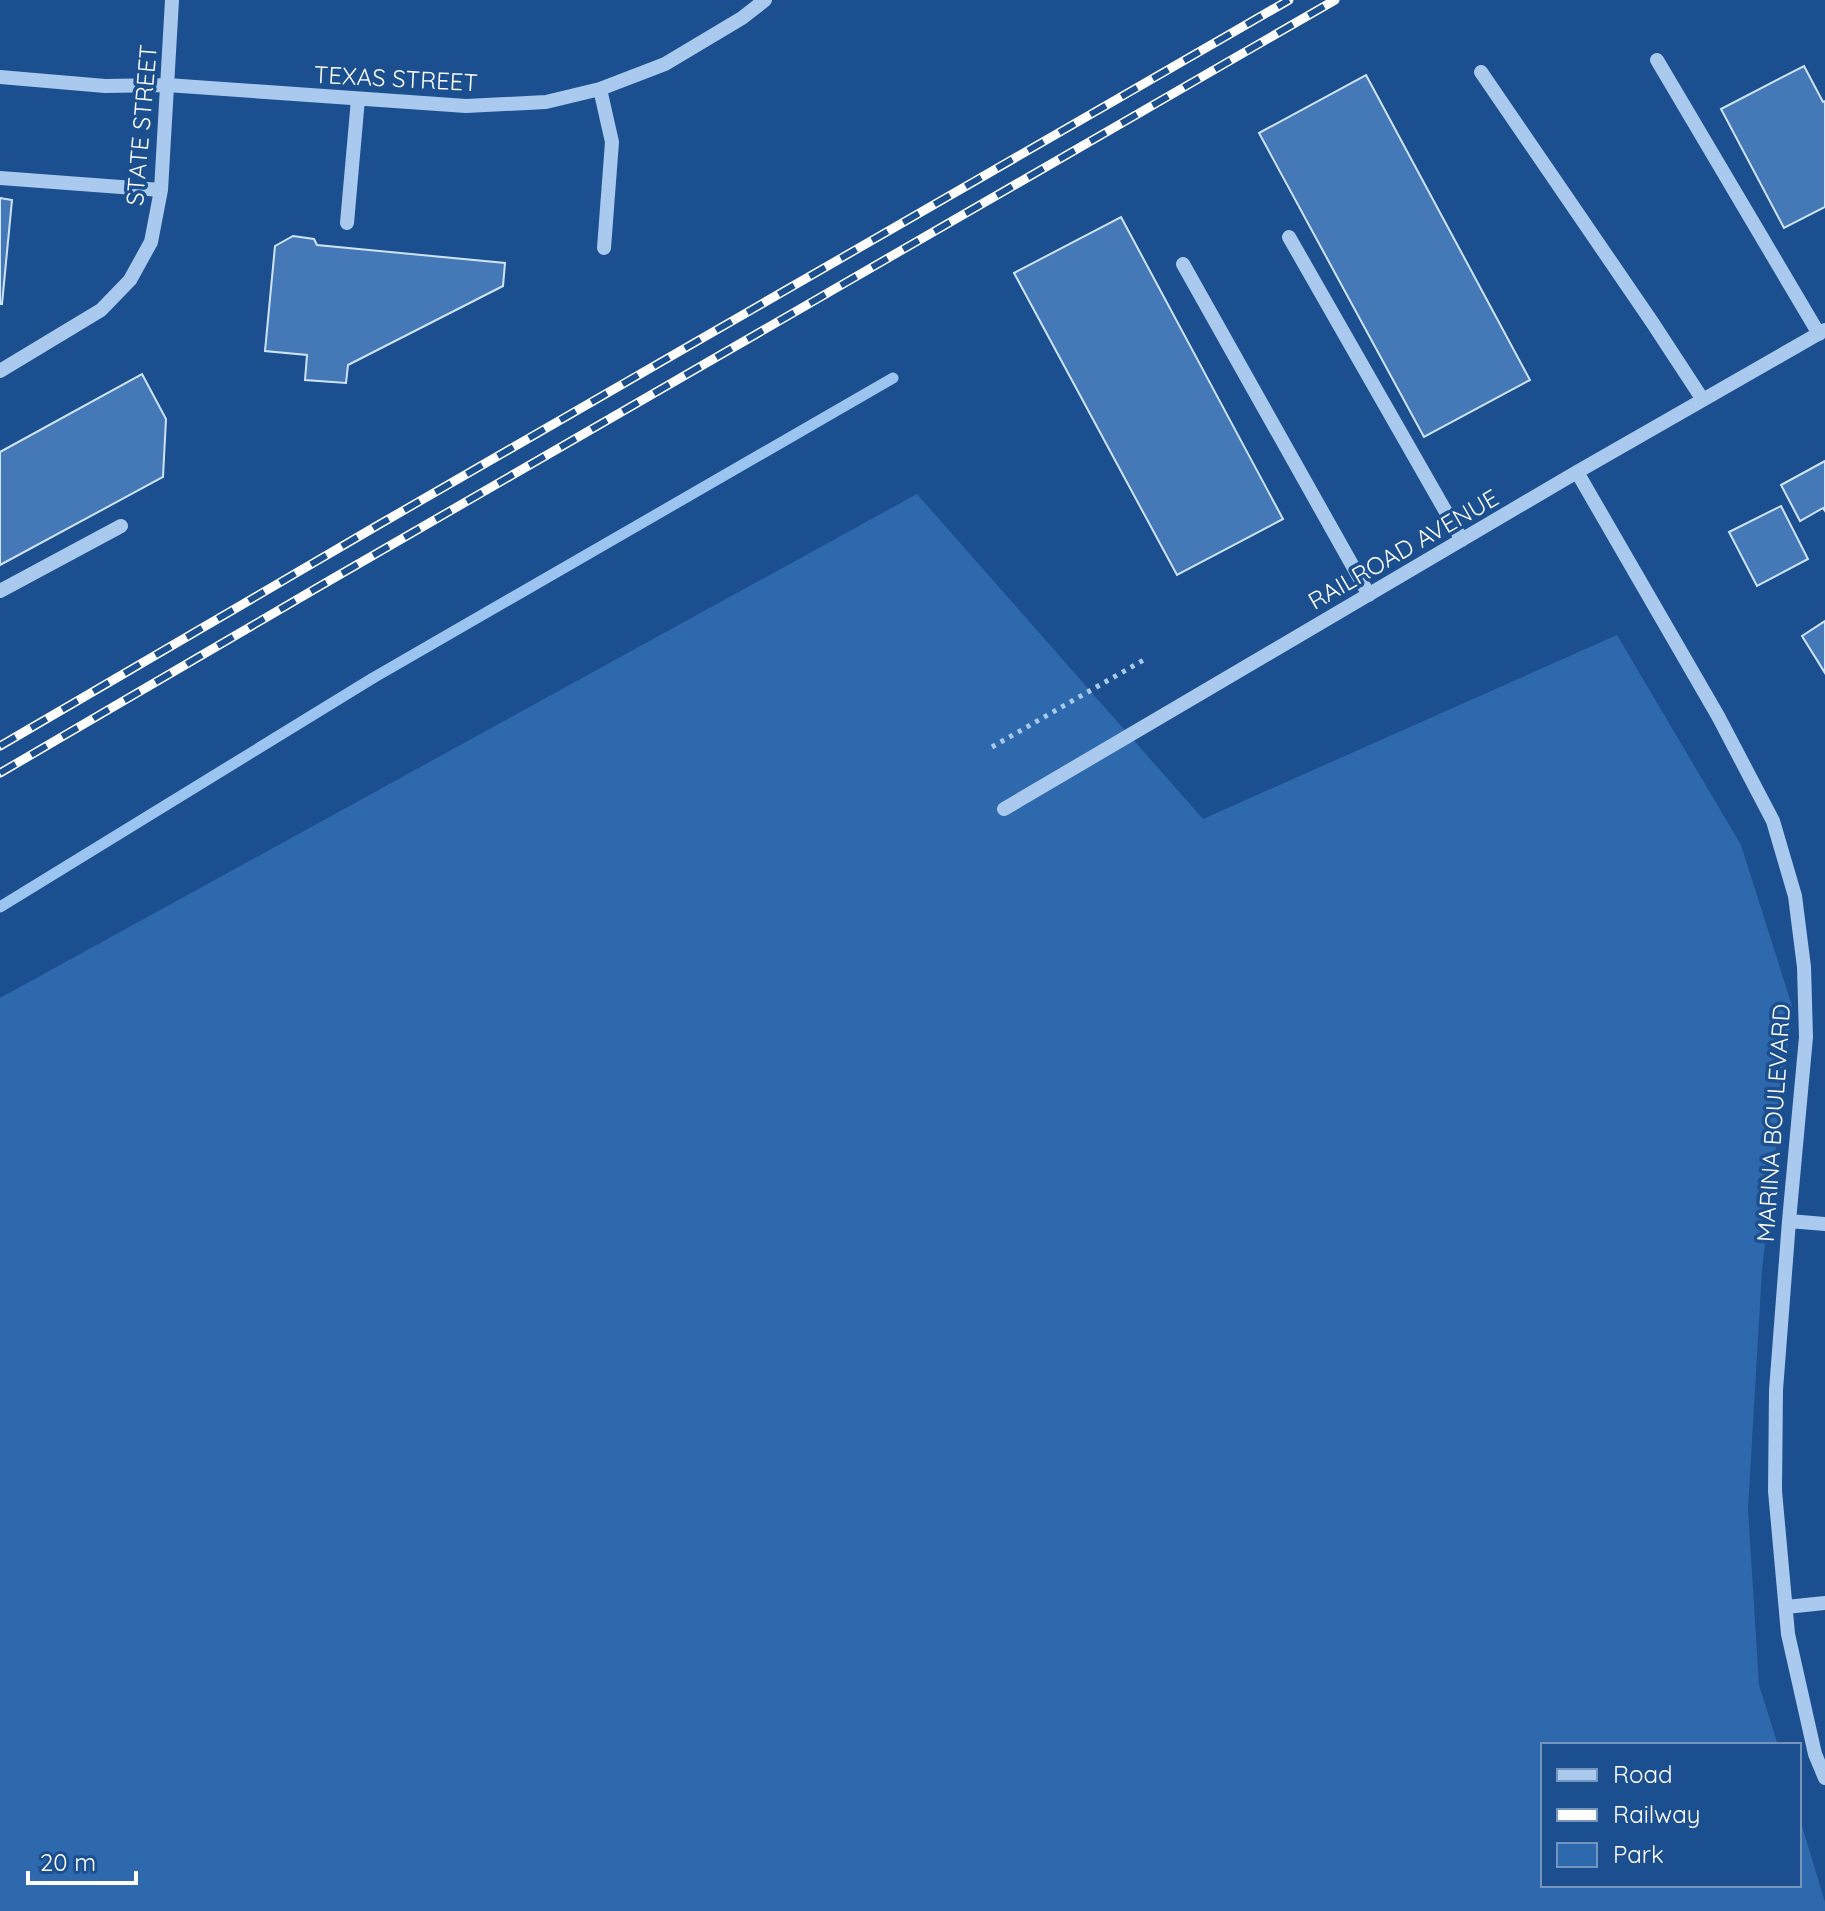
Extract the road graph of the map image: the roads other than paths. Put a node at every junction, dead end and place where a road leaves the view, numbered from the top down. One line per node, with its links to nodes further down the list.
1 (172, 0): 6 (street, STATE STREET)
2 (765, 0): 7 (street, TEXAS STREET)
3 (1657, 60): 15 (street)
4 (1481, 72): 17 (street)
5 (0, 77): 6 (street, TEXAS STREET)
6 (167, 85): 8 (street, TEXAS STREET); 10 (street, STATE STREET)
7 (600, 89): 8 (street, TEXAS STREET); 13 (street)
8 (358, 99): 11 (street)
9 (0, 178): 10 (street)
10 (161, 190): 16 (street, STATE STREET)
11 (347, 223)
12 (1289, 237): 20 (street)
13 (604, 248)
14 (1183, 264): 22 (street)
15 (1822, 332): 17 (street, RAILROAD AVENUE)
16 (0, 371)
17 (1703, 400): 18 (street, RAILROAD AVENUE)
18 (1577, 472): 20 (street, RAILROAD AVENUE); 24 (street, MARINA BOULEVARD)
19 (121, 526): 21 (street)
20 (1462, 540): 22 (street, RAILROAD AVENUE)
21 (0, 591)
22 (1369, 595): 23 (street, RAILROAD AVENUE)
23 (1004, 809)
24 (1789, 1221): 25 (street); 27 (street, MARINA BOULEVARD)
25 (1825, 1224)
26 (1825, 1603): 27 (street)
27 (1786, 1607): 28 (street, MARINA BOULEVARD)
28 (1825, 1778)

